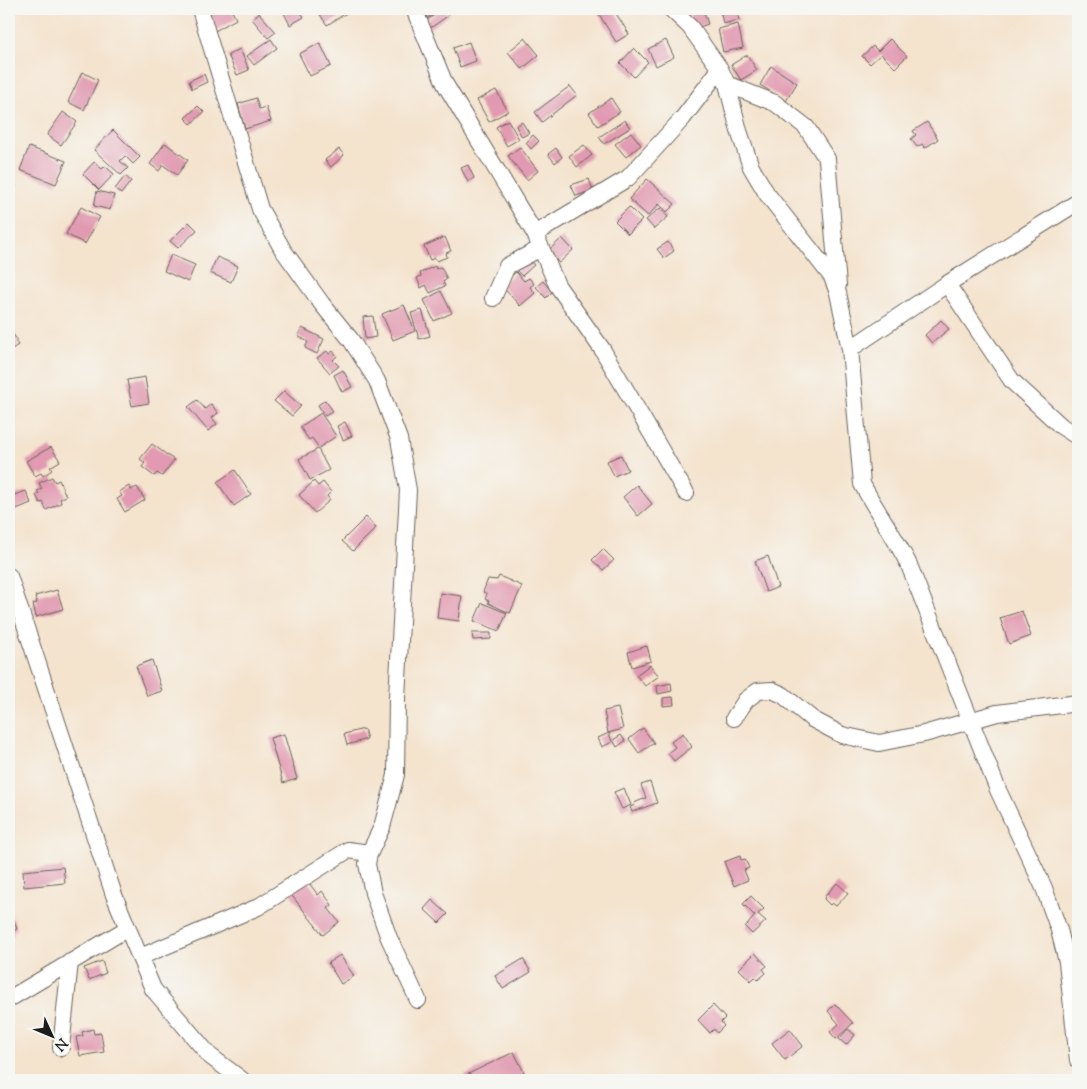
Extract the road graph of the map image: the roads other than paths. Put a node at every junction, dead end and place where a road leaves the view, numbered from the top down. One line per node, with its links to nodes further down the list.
1 (200, 9): 18 (street)
2 (414, 9): 7 (street)
3 (671, 9): 4 (street)
4 (720, 69): 5 (street); 7 (street)
5 (727, 84): 9 (street); 9 (street)
6 (1078, 202): 8 (street)
7 (538, 241): 10 (street); 13 (street)
8 (947, 284): 11 (street); 12 (street)
9 (838, 294): 11 (street)
10 (493, 298)
11 (850, 349): 17 (street)
12 (1078, 437)
13 (686, 492)
14 (9, 576): 19 (street)
15 (1078, 703): 17 (street)
16 (734, 718): 17 (street)
17 (970, 719): 25 (street)
18 (370, 853): 20 (street); 23 (street)
19 (128, 928): 20 (street); 21 (street)
20 (140, 957): 26 (street)
21 (70, 962): 22 (street); 24 (street)
22 (9, 999)
23 (418, 1000)
24 (61, 1048)
25 (1078, 1060)
26 (242, 1080)

